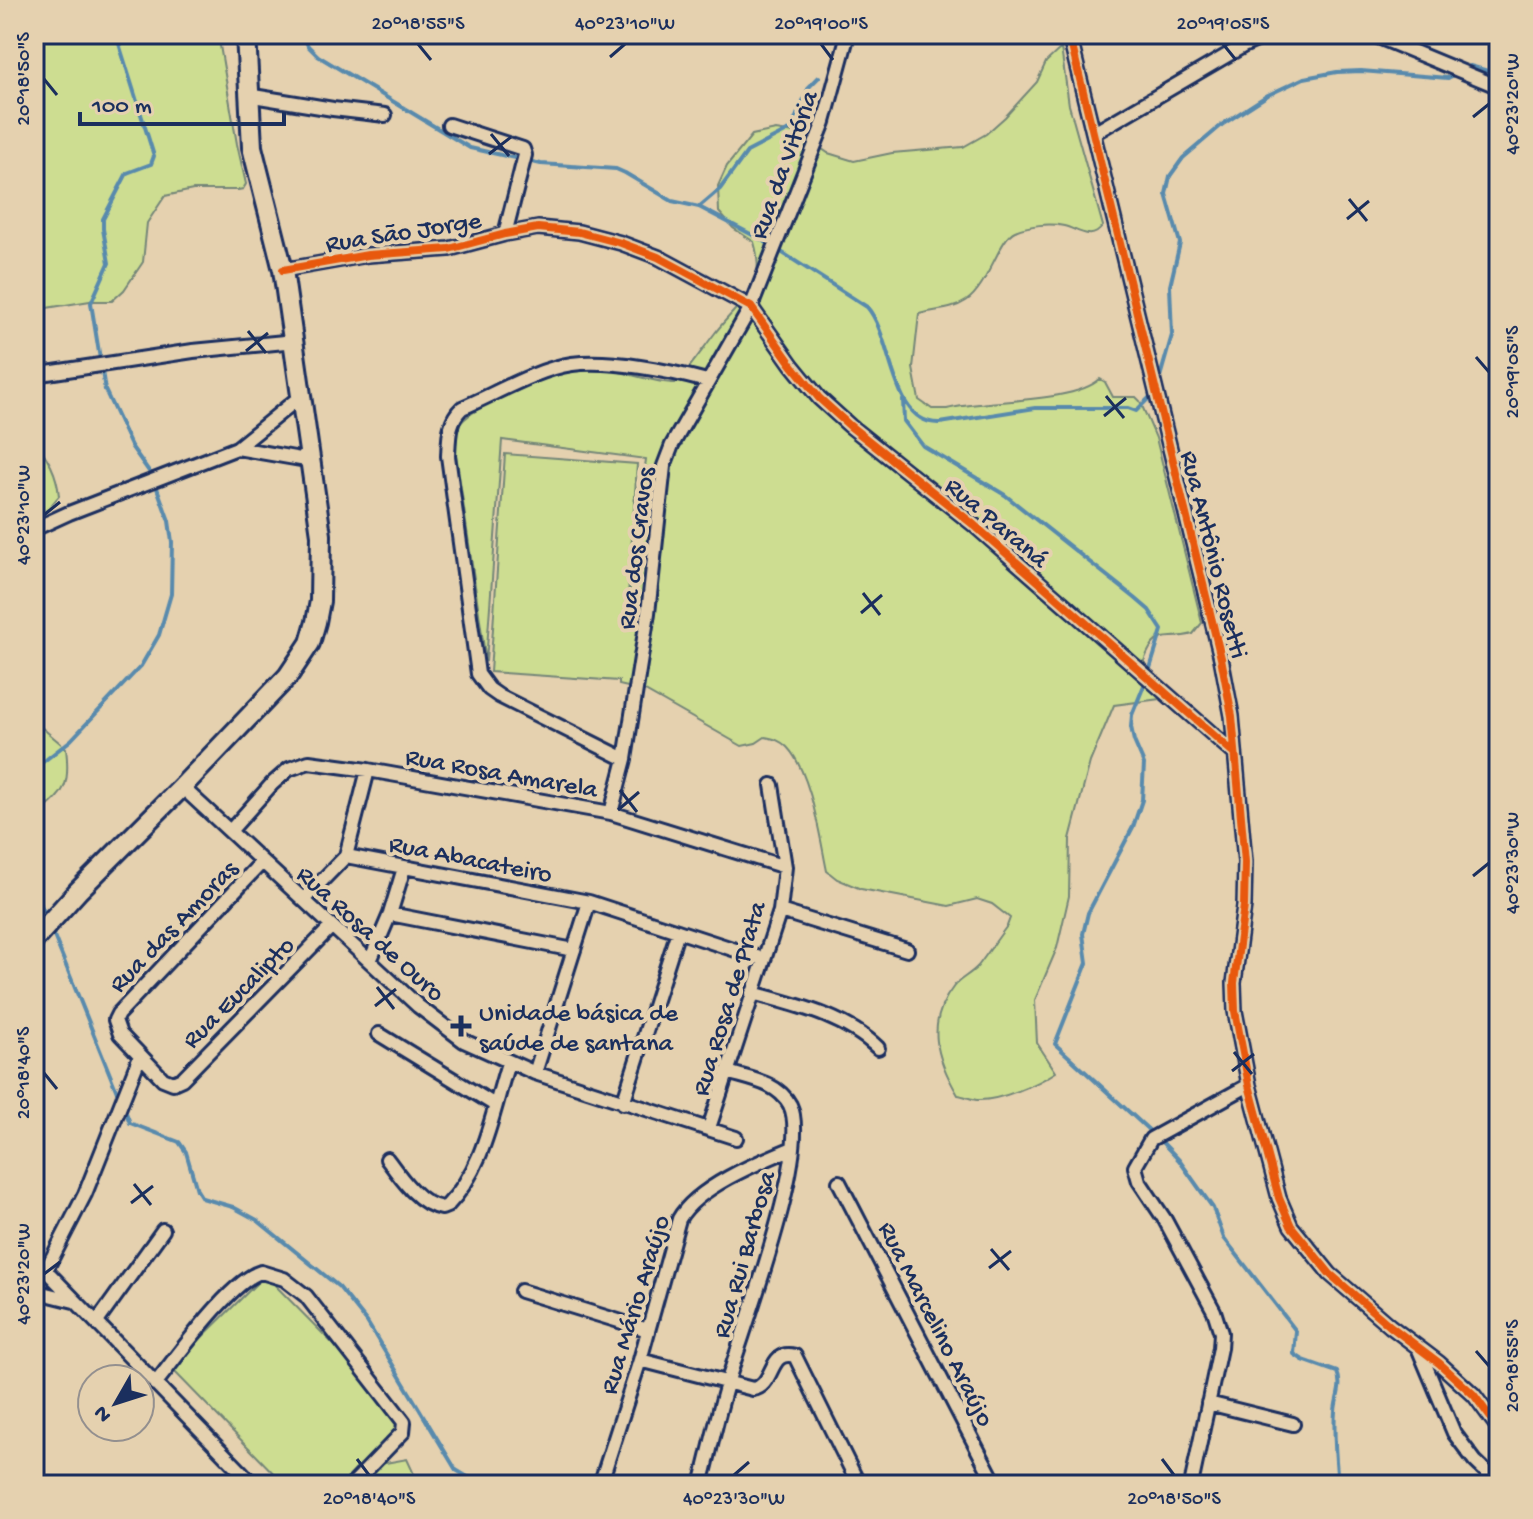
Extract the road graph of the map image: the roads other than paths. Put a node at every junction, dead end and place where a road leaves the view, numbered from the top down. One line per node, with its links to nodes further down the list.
1 (246, 34): 7 (main road)
2 (848, 34): 13 (street, Rua da Vitória)
3 (1069, 34): 10 (street, Rua Antônio Rosetti)
4 (1270, 34): 10 (street)
5 (1371, 34): 6 (street)
6 (1499, 87)
7 (247, 95): 8 (street); 12 (main road)
8 (385, 115)
9 (449, 125): 11 (street)
10 (1094, 133): 21 (street, Rua Antônio Rosetti)
11 (505, 234): 12 (street, Rua São Jorge); 13 (street, Rua São Jorge)
12 (283, 270): 14 (main road)
13 (751, 307): 16 (street, Rua dos Cravos); 21 (street, Rua Paraná)
14 (295, 341): 15 (street); 17 (main road)
15 (34, 375)
16 (707, 381): 22 (street, Rua dos Cravos); 22 (street)
17 (301, 396): 18 (street); 19 (main road)
18 (237, 448): 19 (street); 20 (street)
19 (312, 461): 25 (main road)
20 (34, 529)
21 (1234, 753): 50 (street, Rua Antônio Rosetti)
22 (625, 759): 26 (street, Rua dos Cravos)
23 (368, 770): 26 (street, Rua Rosa Amarela); 27 (street, Rua Rosa Amarela); 28 (street)
24 (772, 785): 30 (street, Rua Rosa de Prata)
25 (182, 787): 27 (street, Rua Rosa de Ouro); 38 (main road)
26 (611, 813): 30 (street, Rua Rosa Amarela)
27 (231, 830): 29 (street, Rua Rosa de Ouro)
28 (346, 856): 31 (street, Rua Abacateiro); 32 (street)
29 (262, 862): 32 (street, Rua Rosa de Ouro); 46 (street, Rua das Amoras)
30 (785, 867): 34 (street, Rua Rosa de Prata)
31 (404, 868): 33 (street, Rua Abacateiro); 35 (street)
32 (304, 899): 36 (street, Rua Rosa de Ouro)
33 (589, 902): 37 (street, Rua Abacateiro); 39 (street)
34 (780, 911): 40 (street); 41 (street, Rua Rosa de Prata)
35 (390, 914): 39 (street); 42 (street)
36 (332, 926): 42 (street, Rua Rosa de Ouro); 46 (street, Rua Eucalipto)
37 (678, 931): 41 (street, Rua Abacateiro); 51 (street)
38 (34, 940)
39 (574, 950): 49 (street)
40 (907, 950)
41 (763, 959): 43 (street, Rua Rosa de Prata)
42 (370, 961): 47 (street, Rua Rosa de Ouro)
43 (752, 993): 45 (street); 48 (street, Rua Rosa de Prata)
44 (379, 1034): 52 (street)
45 (878, 1048)
46 (140, 1056): 60 (street)
47 (508, 1063): 49 (street, Rua Rosa de Ouro); 52 (street)
48 (727, 1072): 53 (street, Rua Rosa de Prata); 55 (street, Rua Rui Barbosa)
49 (535, 1073): 51 (street, Rua Rosa de Ouro)
50 (1249, 1085): 66 (street, Rua Antônio Rosetti); 74 (street)
51 (623, 1103): 53 (street, Rua Rosa de Ouro)
52 (495, 1105): 56 (street)
53 (709, 1128): 54 (street, Rua Rosa de Ouro)
54 (736, 1138)
55 (793, 1148): 65 (street, Rua Mário Araújo); 71 (street, Rua Rui Barbosa)
56 (387, 1159)
57 (839, 1182): 85 (street, Rua Marcelino Araújo)
58 (163, 1230): 64 (street)
59 (34, 1258): 60 (street)
60 (46, 1270): 63 (street)
61 (34, 1291): 63 (street)
62 (521, 1291): 65 (street)
63 (77, 1302): 64 (street)
64 (97, 1322): 68 (street)
65 (648, 1330): 67 (street, Rua Mário Araújo)
66 (1415, 1344): 69 (street, Rua Antônio Rosetti); 73 (street)
67 (640, 1360): 71 (street); 82 (street, Rua Mário Araújo)
68 (135, 1363)
69 (1456, 1378): 73 (street); 76 (street, Rua Antônio Rosetti)
70 (156, 1383): 81 (street)
71 (727, 1384): 83 (street, Rua Rui Barbosa); 84 (street)
72 (156, 1385): 80 (street)
73 (1437, 1389): 78 (street)
74 (1208, 1403): 75 (street); 86 (street)
75 (1293, 1424)
76 (1499, 1429)
77 (34, 1480): 79 (street)
78 (1499, 1484)
79 (44, 1485)
80 (254, 1485)
81 (352, 1485)
82 (600, 1485)
83 (701, 1485)
84 (859, 1485)
85 (996, 1485)
86 (1191, 1485)

